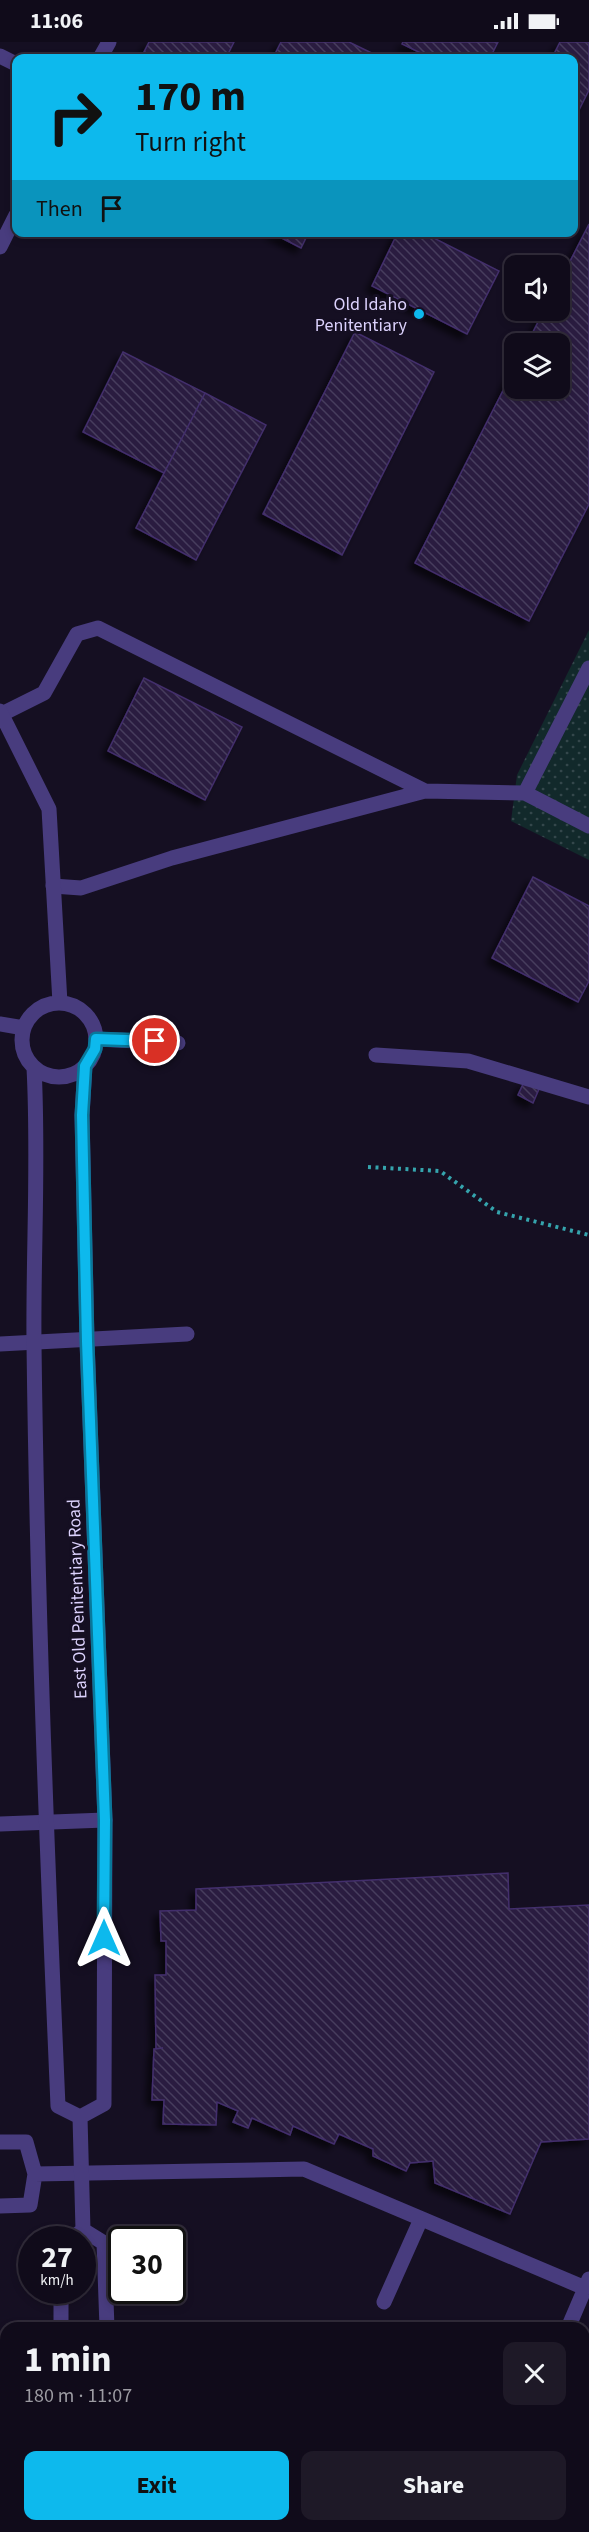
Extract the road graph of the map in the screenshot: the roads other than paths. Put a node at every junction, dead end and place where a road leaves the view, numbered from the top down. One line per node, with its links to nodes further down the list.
1 (12, 223): 2 (street)
2 (0, 247)
3 (589, 668): 6 (street)
4 (1, 712): 5 (street); 8 (street)
5 (425, 791): 6 (street); 8 (street)
6 (525, 793): 7 (street)
7 (589, 825)
8 (53, 886): 9 (street)
9 (60, 1003): 11 (street); 12 (street)
10 (0, 1024): 11 (street)
11 (24, 1028): 16 (street)
12 (96, 1039): 13 (street); 15 (street)
13 (178, 1043)
14 (376, 1055): 17 (street)
15 (85, 1066): 16 (street); 19 (street, East Old Penitentiary Road)
16 (34, 1068): 20 (street, East Old Penitentiary Road)
17 (589, 1097)
18 (187, 1334): 19 (street)
19 (87, 1341): 20 (street); 22 (street, East Old Penitentiary Road)
20 (34, 1342): 21 (street); 23 (street, East Old Penitentiary Road)
21 (0, 1344)
22 (105, 1820): 23 (street); 25 (street, East Old Penitentiary Road)
23 (46, 1822): 24 (street); 25 (street, East Old Penitentiary Road)
24 (0, 1824)
25 (80, 2117): 28 (street)
26 (0, 2142): 27 (street)
27 (35, 2174): 28 (street); 29 (street)
28 (81, 2174): 30 (street); 31 (street)
29 (0, 2206)
30 (421, 2219): 33 (street); 34 (street)
31 (83, 2226)
32 (96, 2239): 37 (street)
33 (587, 2284): 38 (street)
34 (384, 2302)
35 (61, 2304): 36 (street)
36 (61, 2322)
37 (107, 2322)
38 (571, 2322)

